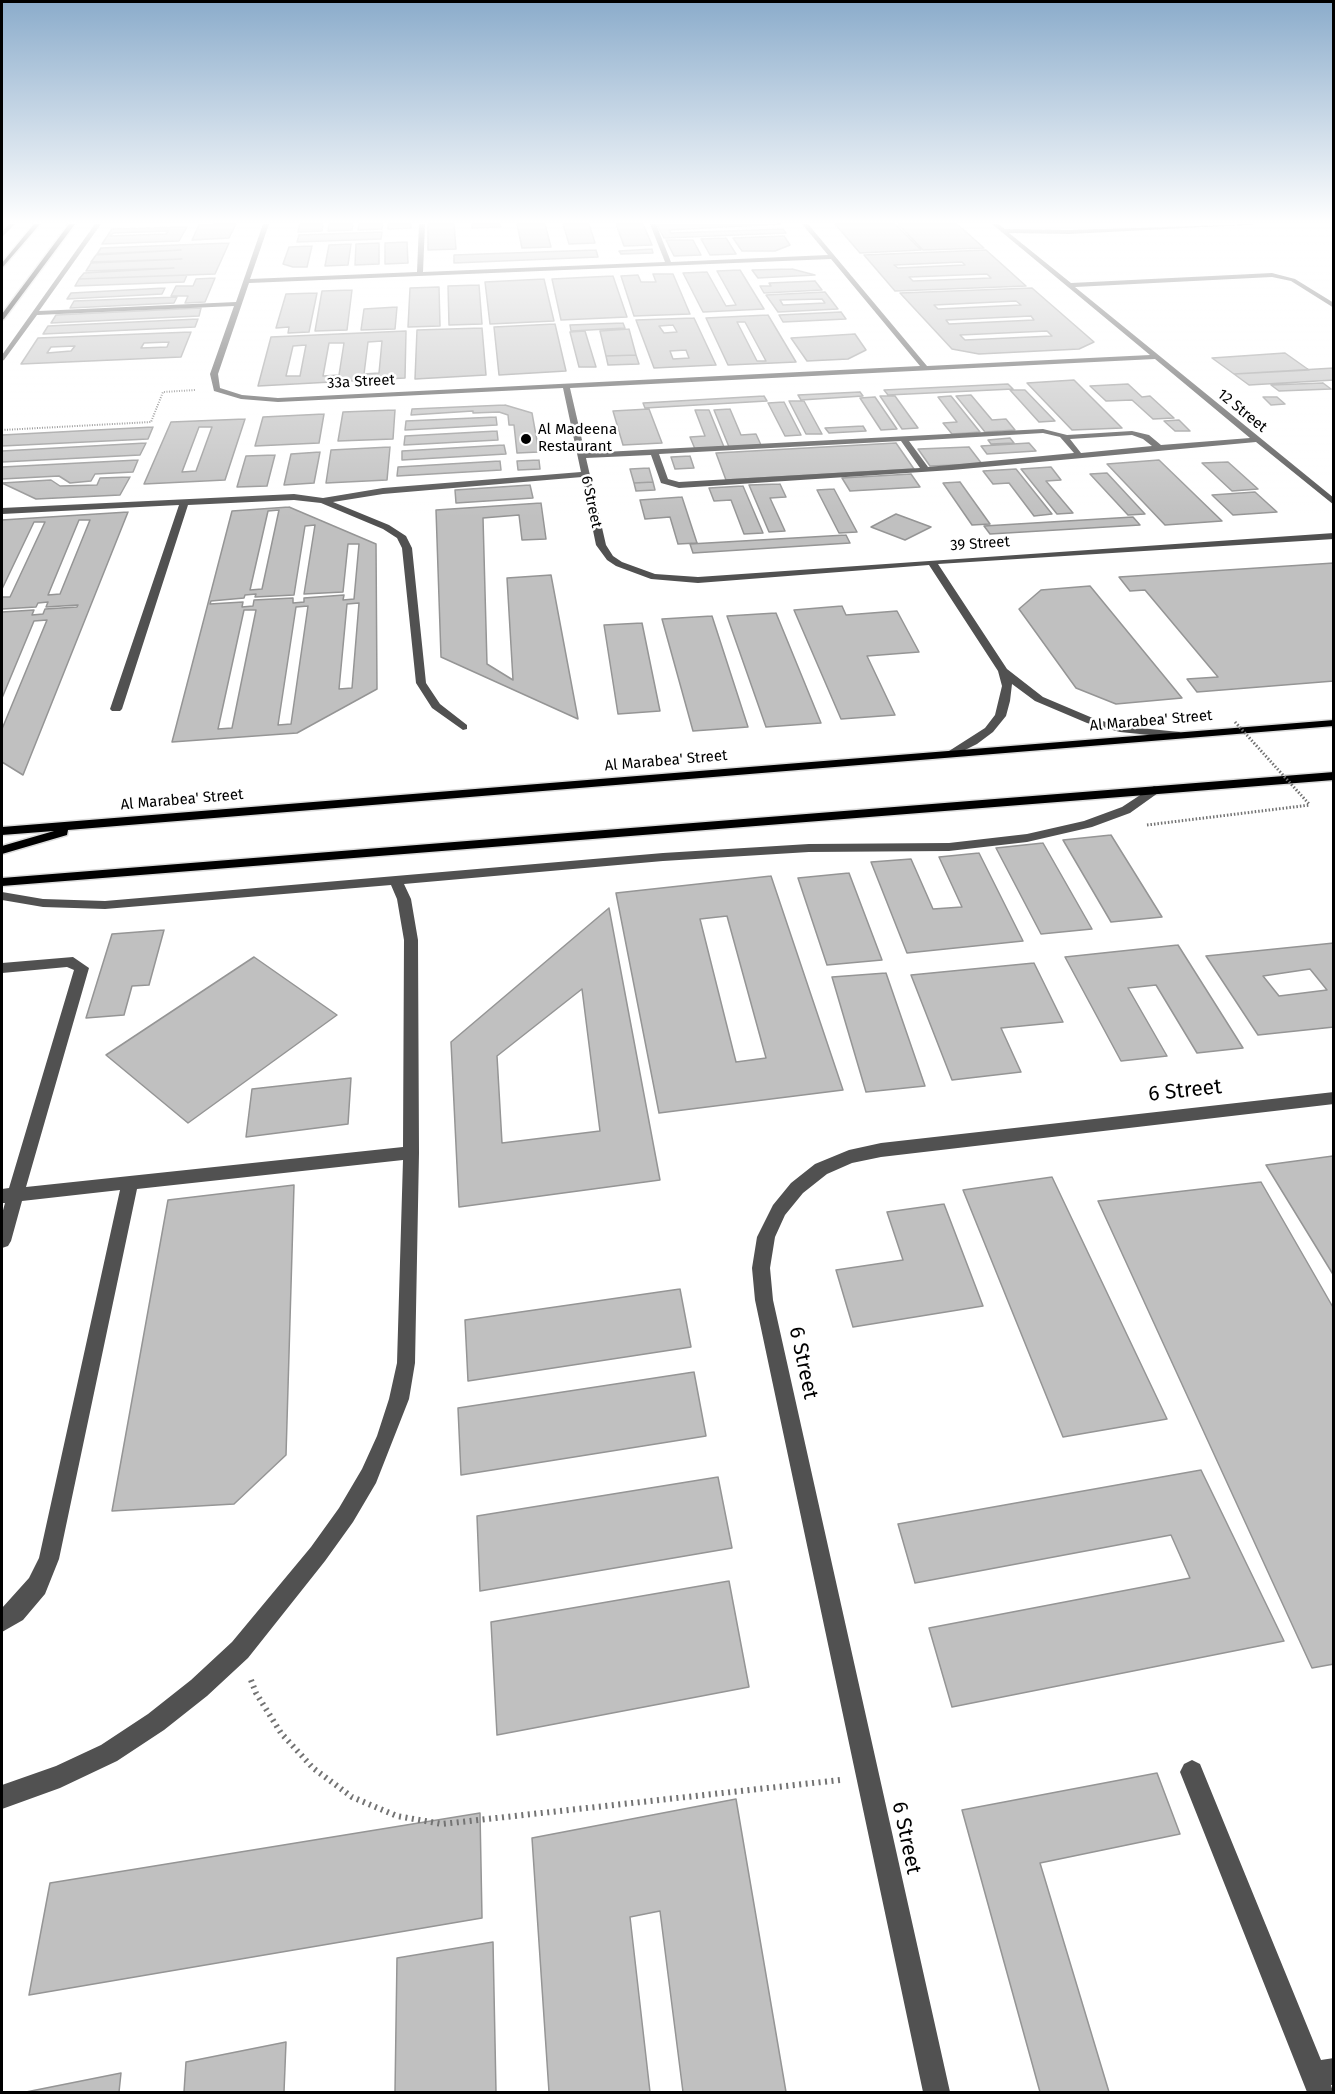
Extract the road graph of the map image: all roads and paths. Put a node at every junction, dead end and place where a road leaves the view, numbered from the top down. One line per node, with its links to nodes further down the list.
1 (28, 322): 6 (street)
2 (232, 322): 9 (street)
3 (886, 322): 7 (street)
4 (1114, 322): 5 (street, 12 Street)
5 (1156, 357): 7 (street, 33a Street); 13 (street, 12 Street)
6 (2, 358)
7 (925, 368): 8 (street, 33a Street)
8 (566, 387): 9 (street, 33a Street); 17 (street, 6 Street)
9 (217, 389): 10 (path)
10 (2, 430)
11 (1065, 437): 12 (street); 14 (street); 16 (street)
12 (904, 439): 15 (street); 18 (street)
13 (1257, 441): 14 (street); 22 (street, 12 Street)
14 (1160, 448): 16 (street)
15 (654, 452): 17 (street); 18 (street)
16 (1079, 455): 18 (street)
17 (581, 456): 19 (street, 6 Street)
18 (926, 470)
19 (585, 474): 21 (street); 26 (street, 6 Street)
20 (185, 501): 21 (street); 23 (street); 28 (street)
21 (323, 501): 31 (street)
22 (1334, 503)
23 (2, 511)
24 (1334, 536): 25 (street, 39 Street)
25 (932, 562): 26 (street, 39 Street); 27 (street)
26 (630, 569)
27 (1003, 671): 32 (street); 33 (street)
28 (116, 709)
29 (1235, 722): 36 (path, bridge)
30 (1334, 723): 32 (main road, Al Marabea' Street)
31 (463, 727)
32 (1179, 735): 33 (main road, Al Marabea' Street)
33 (952, 753): 37 (main road, Al Marabea' Street)
34 (1334, 776): 35 (main road)
35 (1154, 790): 36 (street); 41 (main road)
36 (1126, 810): 40 (street)
37 (80, 825): 38 (main road, Al Marabea' Street); 39 (main road)
38 (2, 831)
39 (2, 850)
40 (395, 879): 42 (street); 45 (street)
41 (2, 882)
42 (2, 896)
43 (2, 968): 47 (street)
44 (1334, 1098): 52 (street, 6 Street)
45 (411, 1153): 46 (street); 50 (street)
46 (130, 1183): 47 (street); 49 (street)
47 (8, 1196): 48 (street)
48 (2, 1241)
49 (2, 1621)
50 (240, 1650): 52 (path); 53 (street)
51 (1192, 1772): 54 (street)
52 (868, 1777): 55 (street, 6 Street)
53 (2, 1797)
54 (1322, 2080)
55 (936, 2092)

